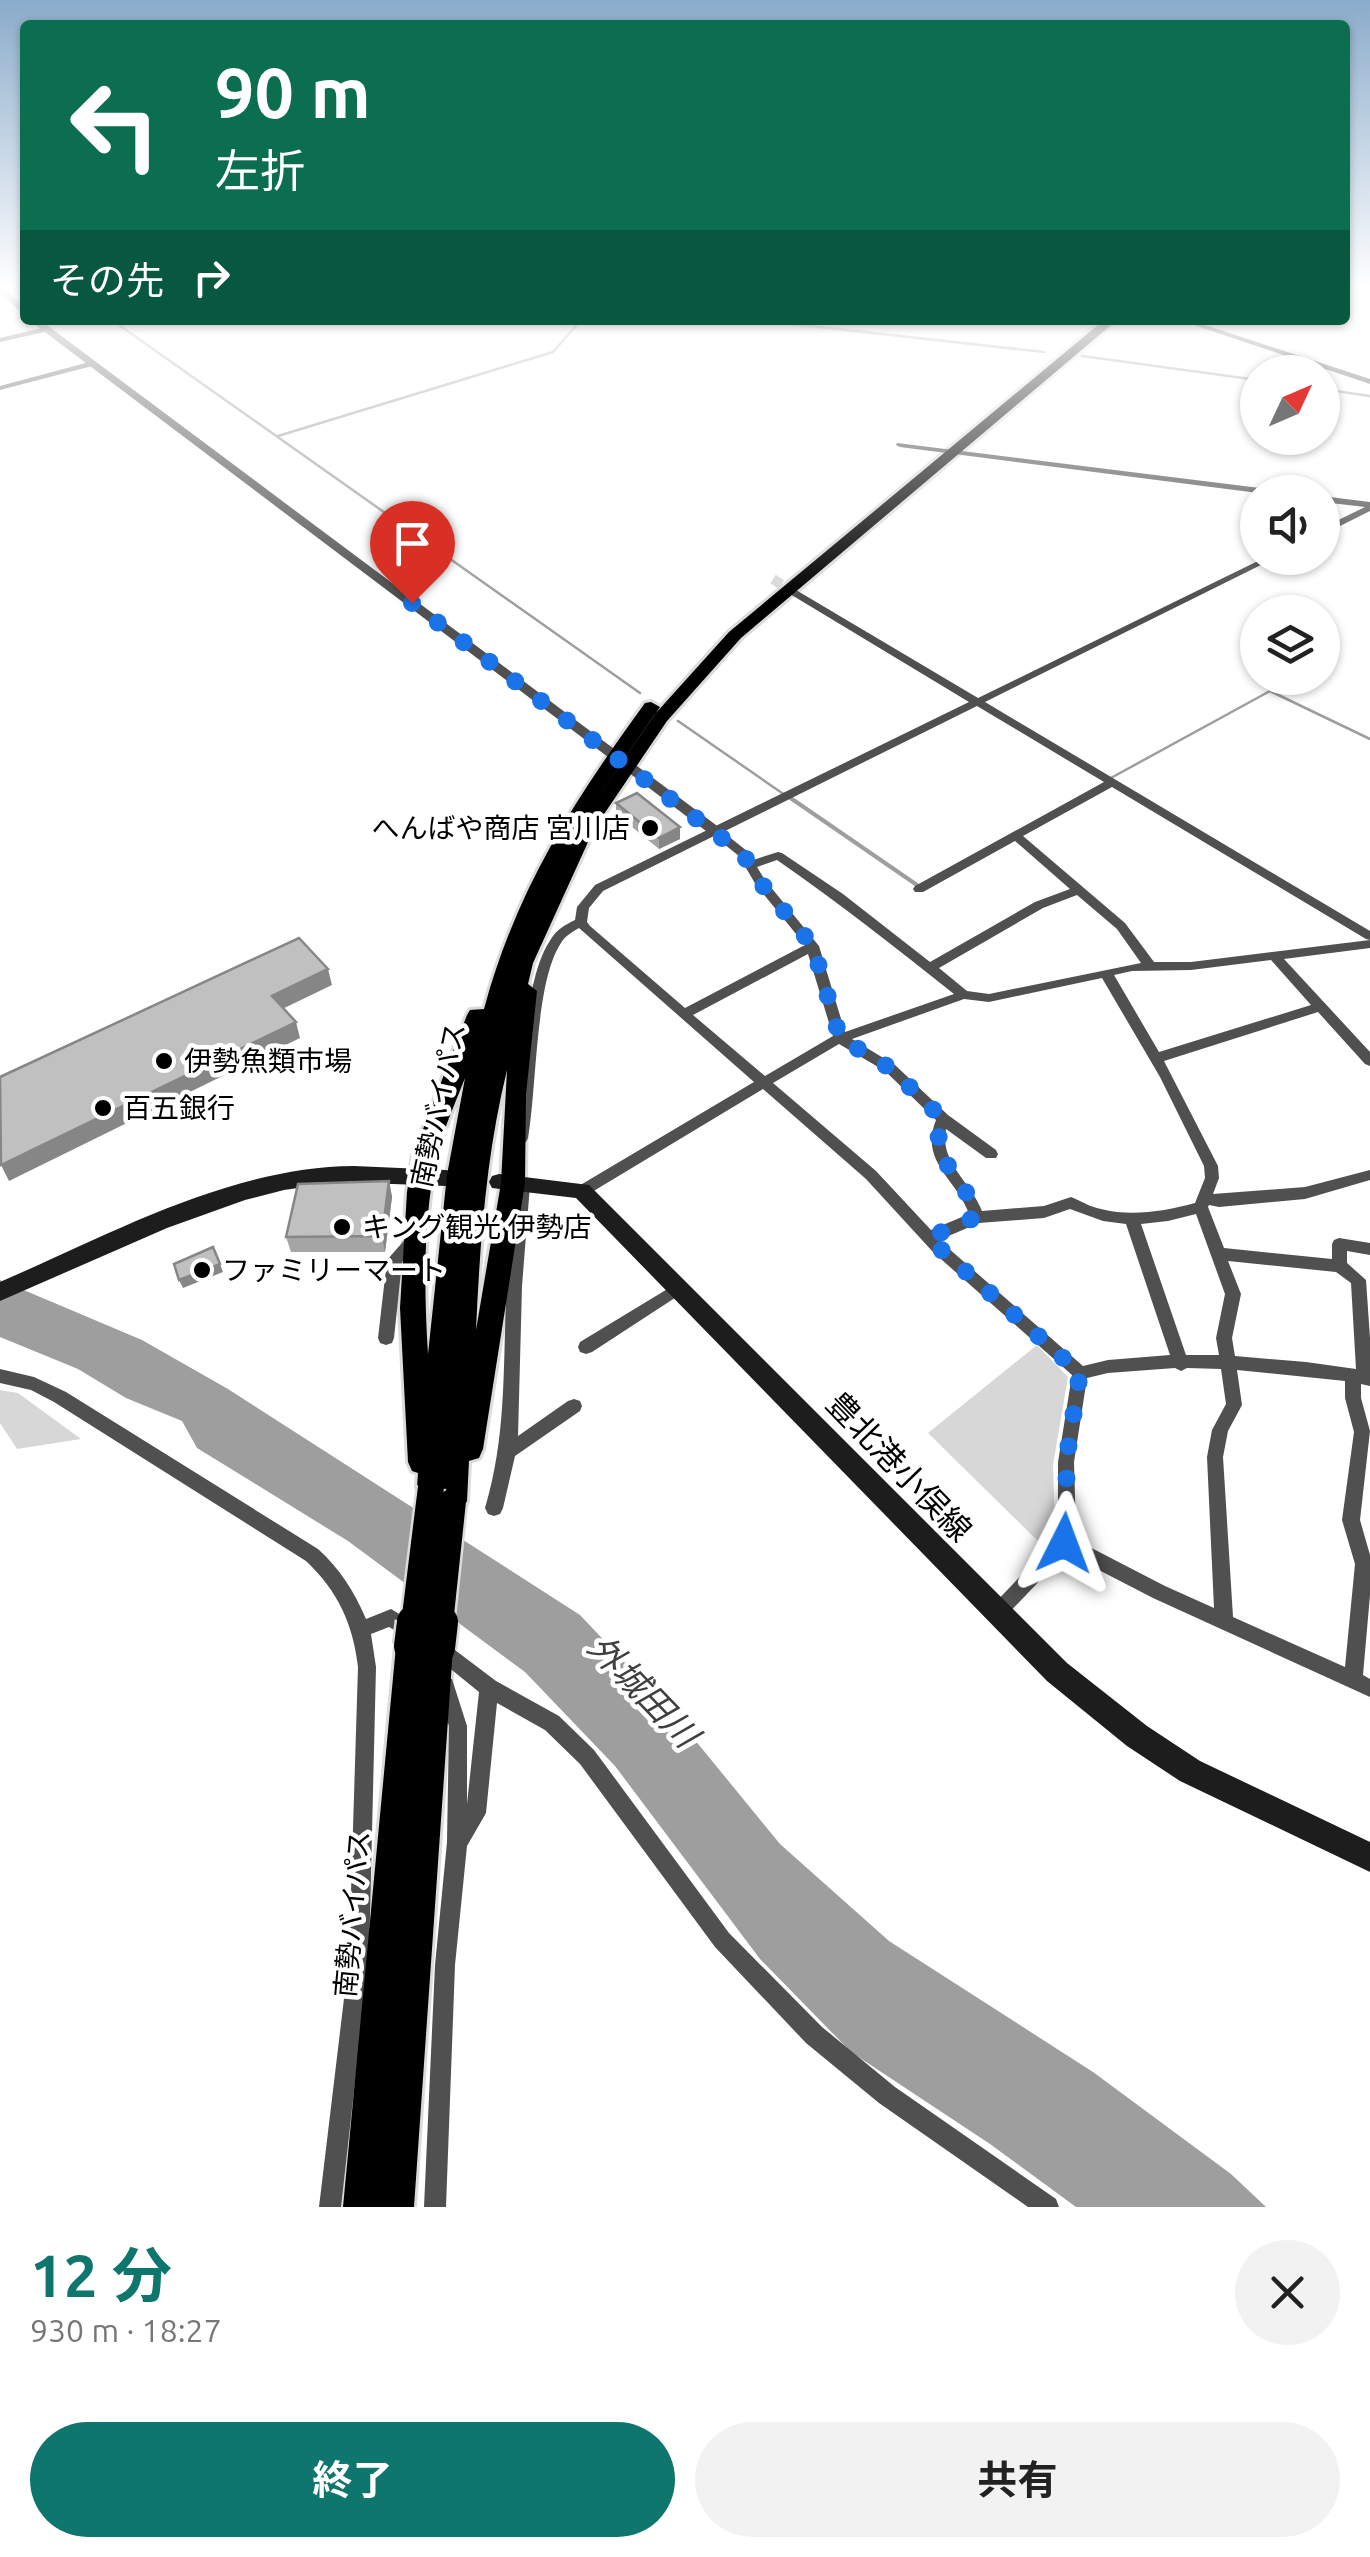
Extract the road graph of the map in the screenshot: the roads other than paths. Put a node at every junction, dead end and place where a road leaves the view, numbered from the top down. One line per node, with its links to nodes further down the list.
1 (132, 392): 13 (street)
2 (1015, 392): 5 (highway, 南勢バイパス)
3 (1022, 392): 5 (highway, 南勢バイパス)
4 (900, 445): 5 (street)
5 (949, 450): 6 (street); 13 (highway, 南勢バイパス)
6 (1240, 488)
7 (1340, 503): 8 (street)
8 (1370, 507): 9 (street)
9 (1340, 523)
10 (1240, 573): 12 (street)
11 (793, 592): 12 (street)
12 (978, 702): 14 (street); 15 (street)
13 (621, 759): 15 (street); 20 (highway, 南勢バイパス)
14 (1110, 780): 16 (street); 22 (street)
15 (714, 831): 17 (street); 21 (street)
16 (1015, 835): 18 (street); 19 (street)
17 (750, 866): 24 (street); 27 (street)
18 (919, 888)
19 (1079, 890): 26 (street); 27 (street)
20 (539, 904): 21 (street); 38 (highway); 40 (highway); 63 (highway, 南勢バイパス)
21 (582, 914): 31 (street); 38 (street)
22 (1370, 936)
23 (1370, 944): 25 (street)
24 (813, 946): 31 (street); 32 (street)
25 (1274, 956): 26 (street); 30 (street)
26 (1148, 966): 28 (street)
27 (928, 969): 29 (street)
28 (1106, 973): 29 (street); 33 (street)
29 (964, 995): 32 (street)
30 (1320, 1007): 33 (street); 34 (street)
31 (684, 1014): 35 (street)
32 (840, 1038): 35 (street); 36 (street)
33 (1157, 1058): 43 (street)
34 (1370, 1061)
35 (764, 1082): 42 (street); 46 (street)
36 (943, 1119): 37 (street); 44 (street)
37 (991, 1154)
38 (516, 1156): 41 (highway)
39 (1370, 1175): 43 (street)
40 (433, 1178): 47 (highway); 52 (main road)
41 (512, 1183): 42 (main road); 61 (street); 63 (highway)
42 (582, 1191): 51 (main road, 豊北港小俣線)
43 (1203, 1203): 45 (street); 49 (street)
44 (976, 1217): 45 (street); 46 (street)
45 (1132, 1220): 55 (street)
46 (928, 1238): 57 (street)
47 (414, 1240): 53 (street); 63 (highway)
48 (1370, 1248): 50 (street)
49 (1222, 1254): 50 (street); 56 (street)
50 (1340, 1266): 59 (street)
51 (679, 1288): 54 (street); 65 (main road, 豊北港小俣線)
52 (0, 1292)
53 (386, 1338)
54 (586, 1347)
55 (1181, 1364): 56 (street); 57 (street)
56 (1229, 1365): 59 (street); 66 (street)
57 (1080, 1373): 64 (street)
58 (0, 1376): 67 (street)
59 (1363, 1377): 69 (street)
60 (574, 1406): 61 (street)
61 (510, 1451): 62 (street)
62 (494, 1508)
63 (441, 1509): 68 (highway, 南勢バイパス, bridge)
64 (1064, 1543): 65 (street); 66 (street)
65 (997, 1613): 72 (main road, 豊北港小俣線)
66 (1224, 1618): 69 (street)
67 (362, 1630): 70 (street); 73 (street)
68 (424, 1647): 71 (street); 74 (highway, 南勢バイパス); 75 (highway, 南勢バイパス)
69 (1362, 1684)
70 (489, 1688): 71 (street); 77 (street)
71 (457, 1842): 76 (street)
72 (1370, 1856)
73 (330, 2207)
74 (362, 2207)
75 (395, 2207)
76 (434, 2207)
77 (1048, 2207)

